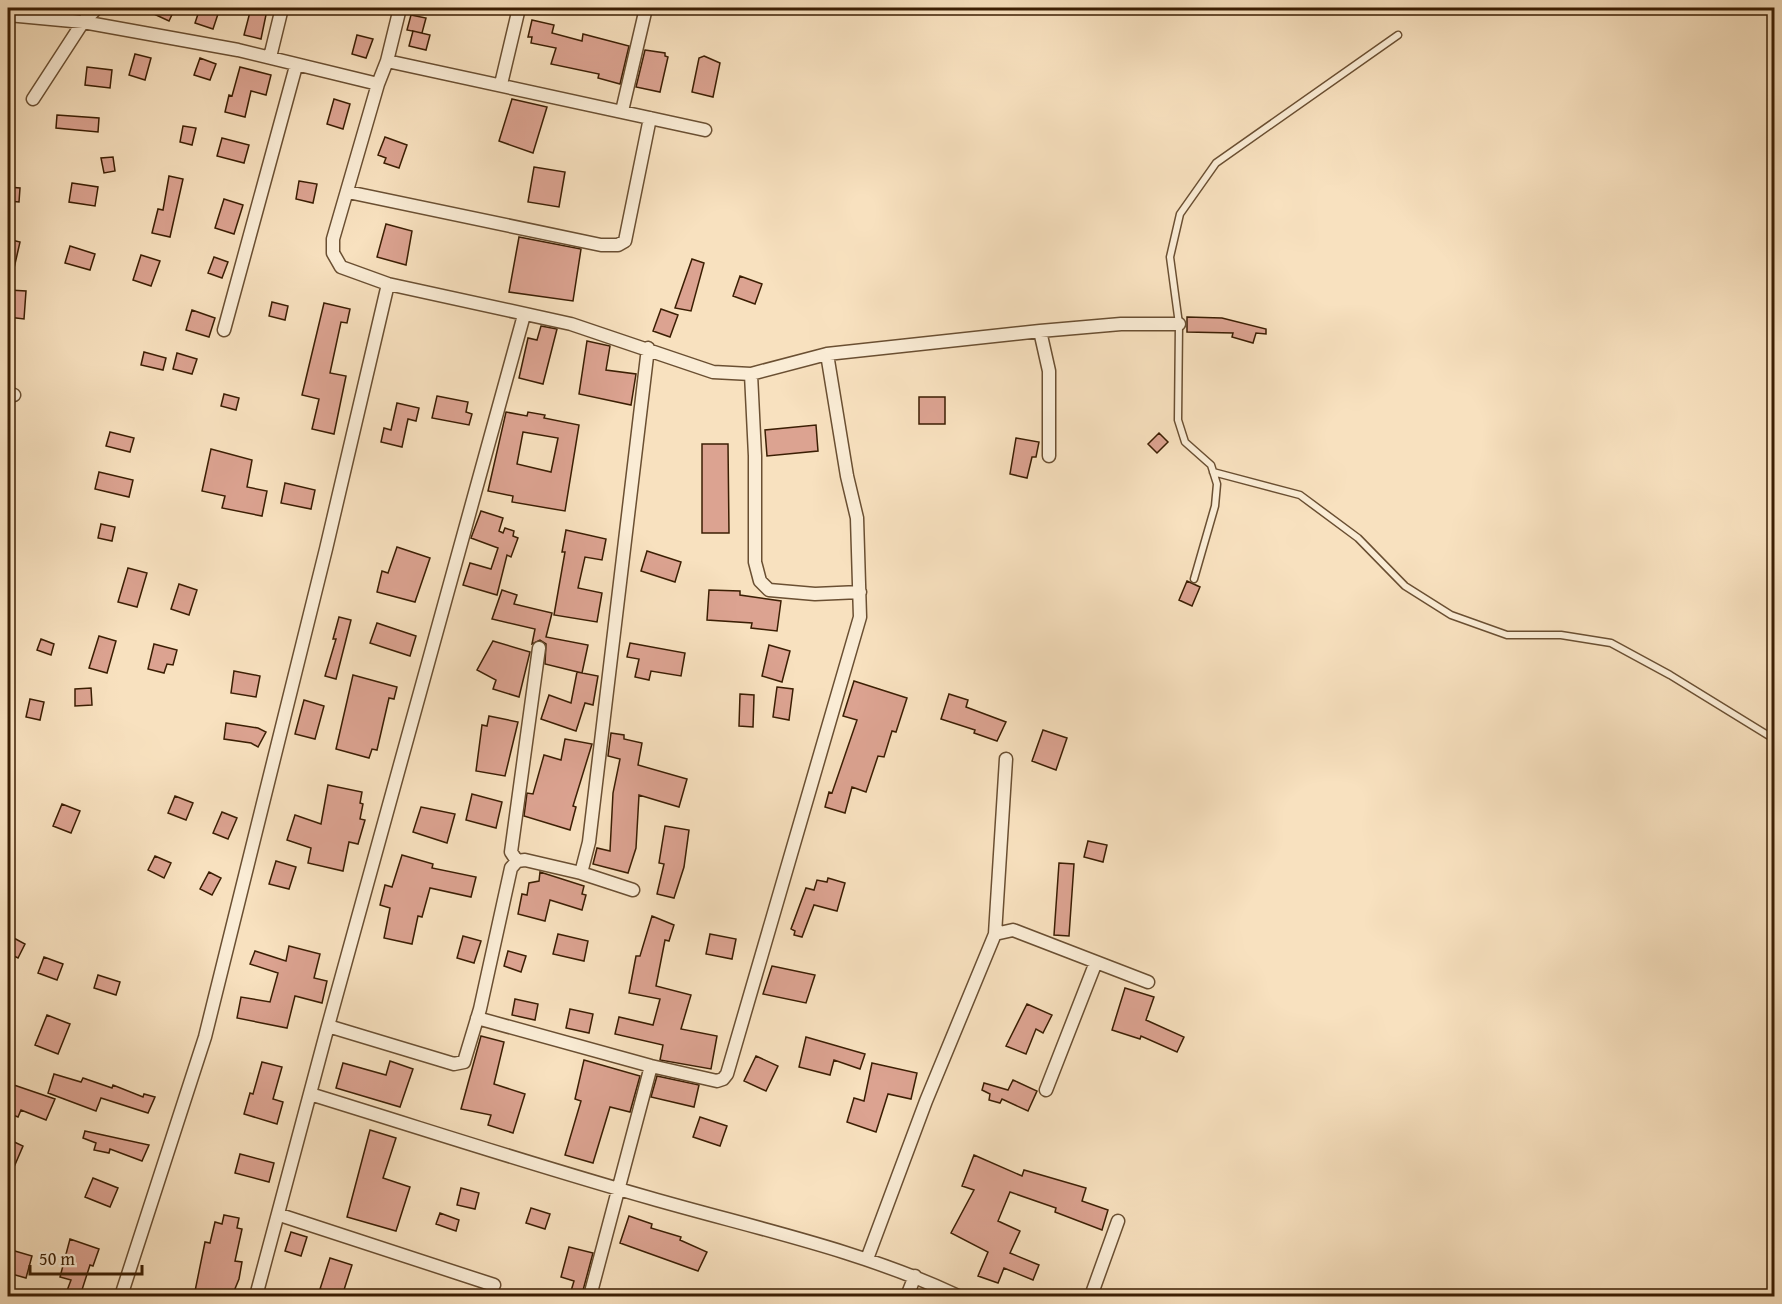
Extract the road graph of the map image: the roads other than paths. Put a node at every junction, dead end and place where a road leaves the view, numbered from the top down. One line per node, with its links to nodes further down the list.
1 (98, 8): 7 (street)
2 (282, 8): 9 (street)
3 (400, 8): 10 (street)
4 (519, 8): 13 (street)
5 (646, 8): 15 (street)
6 (8, 15): 7 (street)
7 (83, 22): 9 (street); 14 (street)
8 (1398, 35): 21 (lane)
9 (270, 57): 11 (street)
10 (387, 61): 12 (street); 13 (street)
11 (296, 66): 12 (street); 22 (street)
12 (378, 84): 18 (street)
13 (501, 84): 15 (street)
14 (33, 99)
15 (622, 111): 16 (street)
16 (650, 118): 17 (street); 18 (street)
17 (705, 130)
18 (348, 192): 19 (street)
19 (388, 284): 20 (street); 51 (street)
20 (524, 315): 24 (street); 41 (street)
21 (1179, 324): 23 (street); 28 (lane)
22 (224, 330)
23 (1040, 331): 25 (street); 27 (street)
24 (648, 348): 26 (street); 35 (street)
25 (827, 354): 26 (street); 30 (street)
26 (751, 374): 30 (street)
27 (1049, 456)
28 (1213, 472): 29 (lane); 32 (lane)
29 (1194, 579)
30 (860, 592): 42 (street)
31 (539, 648): 34 (street)
32 (1774, 739)
33 (1006, 759): 37 (street)
34 (517, 861): 35 (street); 40 (street)
35 (581, 873): 36 (street)
36 (633, 890)
37 (995, 934): 38 (street); 48 (street)
38 (1096, 962): 39 (street); 43 (street)
39 (1148, 982)
40 (477, 1018): 41 (street); 42 (street)
41 (328, 1026): 44 (street)
42 (651, 1066): 45 (street)
43 (1046, 1089)
44 (310, 1094): 45 (street); 46 (street)
45 (618, 1189): 48 (street); 53 (street)
46 (280, 1215): 50 (street); 52 (street)
47 (1118, 1221): 56 (street)
48 (867, 1259): 49 (street)
49 (915, 1276): 54 (street); 55 (street)
50 (494, 1285)
51 (121, 1296)
52 (256, 1296)
53 (590, 1296)
54 (907, 1296)
55 (958, 1296)
56 (1091, 1296)

